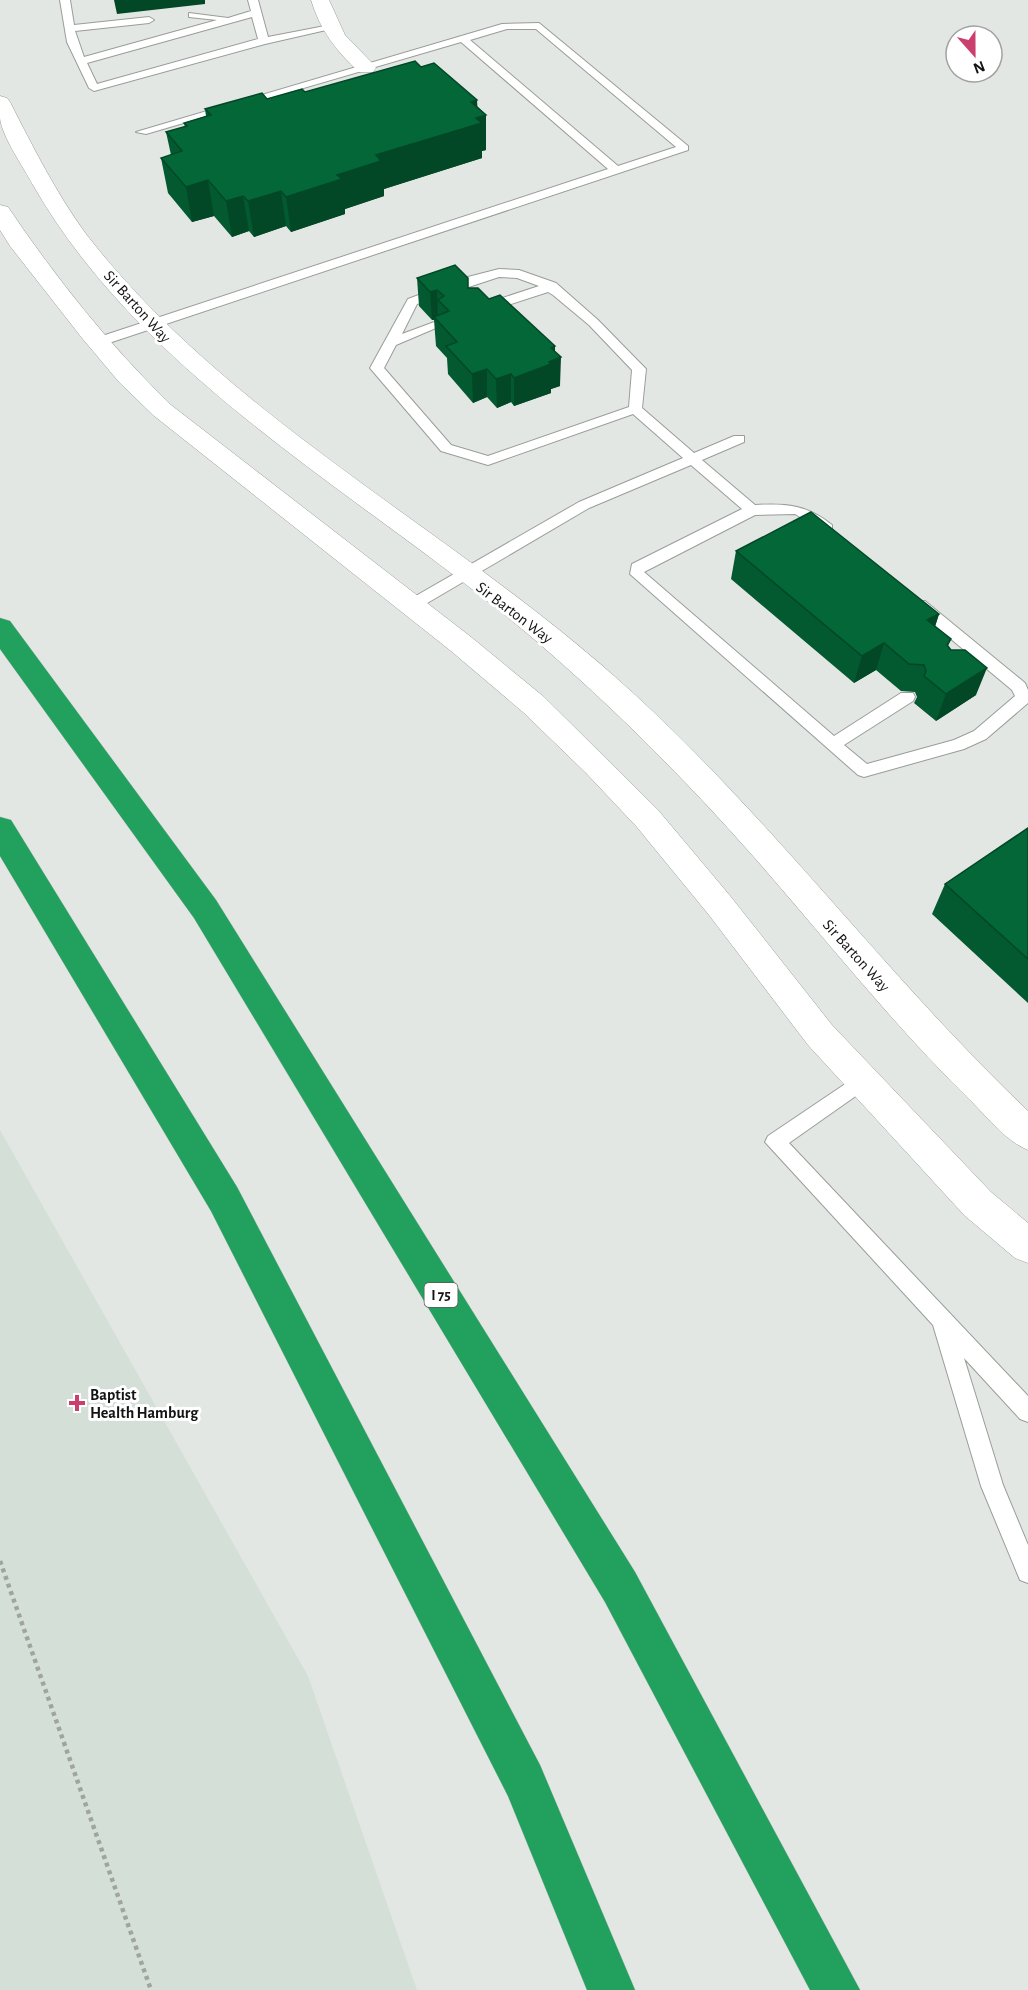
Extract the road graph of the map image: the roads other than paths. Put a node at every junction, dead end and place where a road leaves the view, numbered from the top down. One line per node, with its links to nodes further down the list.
1 (66, 0): 9 (lane)
2 (253, 0): 4 (lane)
3 (320, 0): 8 (main road)
4 (256, 13): 6 (lane); 11 (lane)
5 (193, 15): 6 (lane)
6 (233, 19): 12 (lane)
7 (149, 20): 9 (lane)
8 (330, 28): 11 (lane); 13 (main road)
9 (70, 30): 12 (lane)
10 (463, 39): 13 (lane); 16 (lane); 16 (lane)
11 (264, 41): 12 (lane)
12 (81, 61)
13 (366, 68): 15 (lane)
14 (3, 113): 20 (main road, Sir Barton Way)
15 (142, 132)
16 (616, 170): 20 (lane)
17 (0, 212): 22 (main road)
18 (552, 286): 19 (lane); 23 (lane); 24 (lane)
19 (474, 312)
20 (154, 323): 22 (lane); 29 (main road, Sir Barton Way)
21 (437, 326): 23 (lane)
22 (98, 342): 31 (main road)
23 (391, 342): 24 (lane)
24 (635, 409): 26 (lane)
25 (739, 439): 26 (lane)
26 (689, 458): 27 (lane); 29 (lane)
27 (752, 510): 28 (lane); 34 (lane)
28 (842, 541)
29 (465, 573): 31 (lane); 37 (main road, Sir Barton Way)
30 (905, 593): 34 (lane)
31 (412, 605): 36 (main road)
32 (0, 628): 43 (highway, I 75)
33 (907, 697): 34 (lane)
34 (833, 744)
35 (0, 829): 42 (highway)
36 (862, 1080): 38 (main road); 39 (lane)
37 (1028, 1134)
38 (1028, 1246)
39 (941, 1319): 40 (lane); 41 (lane)
40 (1028, 1411)
41 (1028, 1572)
42 (611, 1990)
43 (837, 1990)

